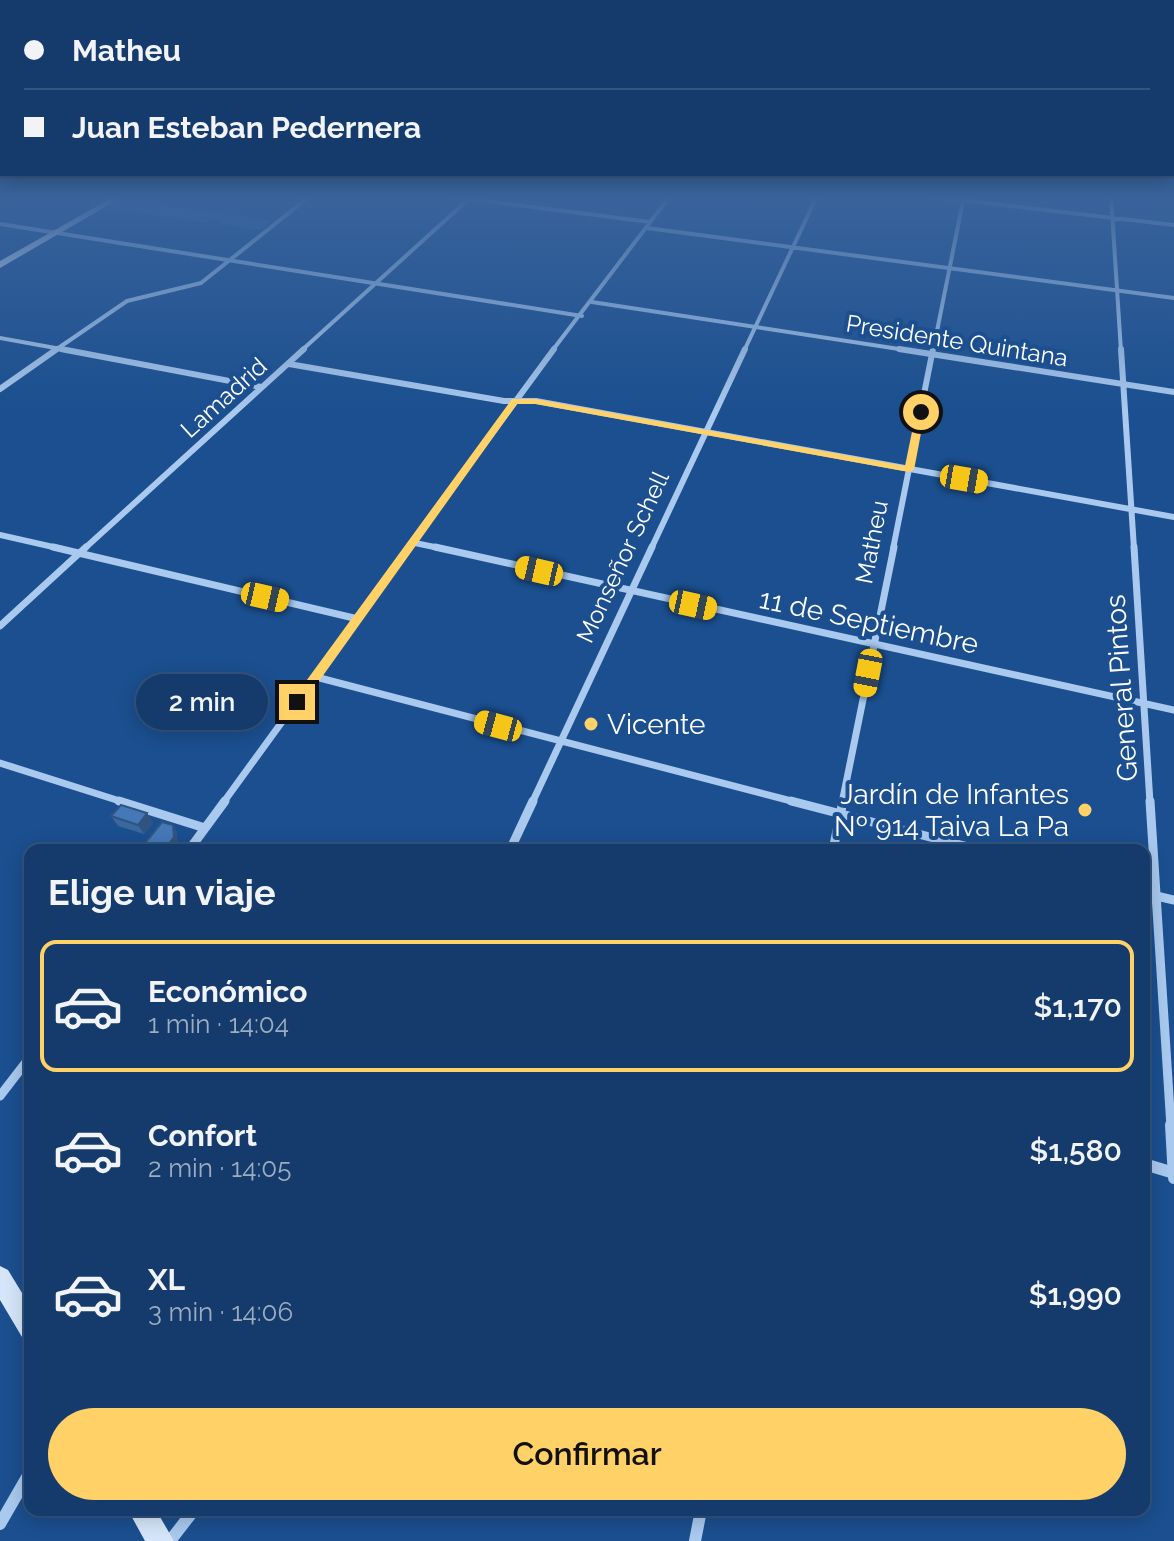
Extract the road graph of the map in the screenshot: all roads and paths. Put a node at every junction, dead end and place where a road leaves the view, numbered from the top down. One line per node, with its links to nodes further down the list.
1 (219, 268): 15 (street)
2 (273, 268): 8 (street)
3 (393, 268): 8 (street, Lamadrid)
4 (617, 268): 11 (street)
5 (782, 268): 13 (street, Monseñor Schell)
6 (949, 268): 9 (street); 16 (street, Matheu)
7 (1116, 268): 9 (street, General Pintos)
8 (375, 284): 12 (street); 17 (street, Lamadrid)
9 (1117, 291): 10 (street); 18 (street, General Pintos)
10 (1174, 298)
11 (592, 302): 12 (street); 13 (street, Presidente Quintana)
12 (582, 316): 22 (street)
13 (755, 328): 16 (street, Presidente Quintana); 23 (street, Monseñor Schell)
14 (0, 338): 15 (street)
15 (58, 349): 19 (street); 20 (street)
16 (933, 355): 18 (street, Presidente Quintana); 24 (street, Matheu)
17 (289, 364): 19 (street, Lamadrid); 22 (street)
18 (1123, 384): 21 (street, Presidente Quintana); 25 (street, General Pintos)
19 (261, 387): 29 (street, Lamadrid)
20 (0, 389)
21 (1174, 392)
22 (515, 401): 23 (street); 28 (street)
23 (704, 433): 24 (street); 30 (street, Monseñor Schell)
24 (909, 470): 25 (street); 33 (street, Matheu)
25 (1131, 509): 26 (street); 35 (street, General Pintos)
26 (1174, 517)
27 (0, 535): 29 (street)
28 (415, 543): 30 (street, 11 de Septiembre); 31 (street)
29 (79, 554): 31 (street); 32 (street, Lamadrid)
30 (632, 592): 33 (street, 11 de Septiembre); 37 (street, Monseñor Schell)
31 (358, 619): 34 (street)
32 (0, 626)
33 (874, 645): 35 (street, 11 de Septiembre); 39 (street, Matheu)
34 (316, 677): 37 (street); 40 (street)
35 (1144, 703): 36 (street, 11 de Septiembre); 46 (street, General Pintos)
36 (1174, 710)
37 (559, 743): 39 (street); 42 (street, Monseñor Schell)
38 (0, 763): 40 (street)
39 (840, 814): 43 (street, Matheu); 44 (street)
40 (205, 828): 41 (street)
41 (193, 844)
42 (513, 844)
43 (834, 844)
44 (957, 844)
45 (1150, 894): 46 (street)
46 (1156, 896): 47 (street); 51 (street, General Pintos)
47 (1174, 900)
48 (24, 1065): 49 (street)
49 (0, 1096)
50 (1150, 1166): 51 (street)
51 (1174, 1175)
52 (0, 1278): 53 (main road)
53 (24, 1319)
54 (24, 1482): 58 (street)
55 (145, 1516): 59 (main road)
56 (189, 1516): 60 (street)
57 (700, 1516): 61 (street)
58 (0, 1524)
59 (161, 1541)
60 (170, 1541)
61 (695, 1541)

